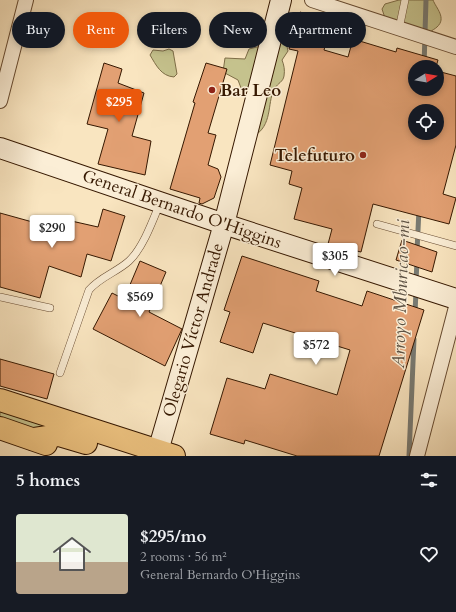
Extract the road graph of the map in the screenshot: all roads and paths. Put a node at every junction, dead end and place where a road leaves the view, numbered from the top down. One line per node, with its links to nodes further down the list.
1 (26, 0): 7 (street)
2 (281, 0): 10 (street, Olegario Víctor Andrade)
3 (312, 0): 5 (street)
4 (405, 0): 5 (lane)
5 (399, 29): 6 (street)
6 (456, 47)
7 (0, 101)
8 (0, 148): 9 (street, General Bernardo O'Higgins)
9 (160, 202): 10 (street, General Bernardo O'Higgins); 17 (lane)
10 (224, 224): 14 (street, General Bernardo O'Higgins); 21 (street, Olegario Víctor Andrade)
11 (377, 224): 12 (lane)
12 (456, 246)
13 (0, 297): 16 (lane)
14 (456, 299)
15 (456, 307): 23 (street)
16 (50, 308)
17 (60, 373)
18 (0, 400): 21 (highway)
19 (0, 428): 20 (highway)
20 (88, 451): 22 (highway)
21 (163, 454)
22 (125, 456)
23 (418, 456)

